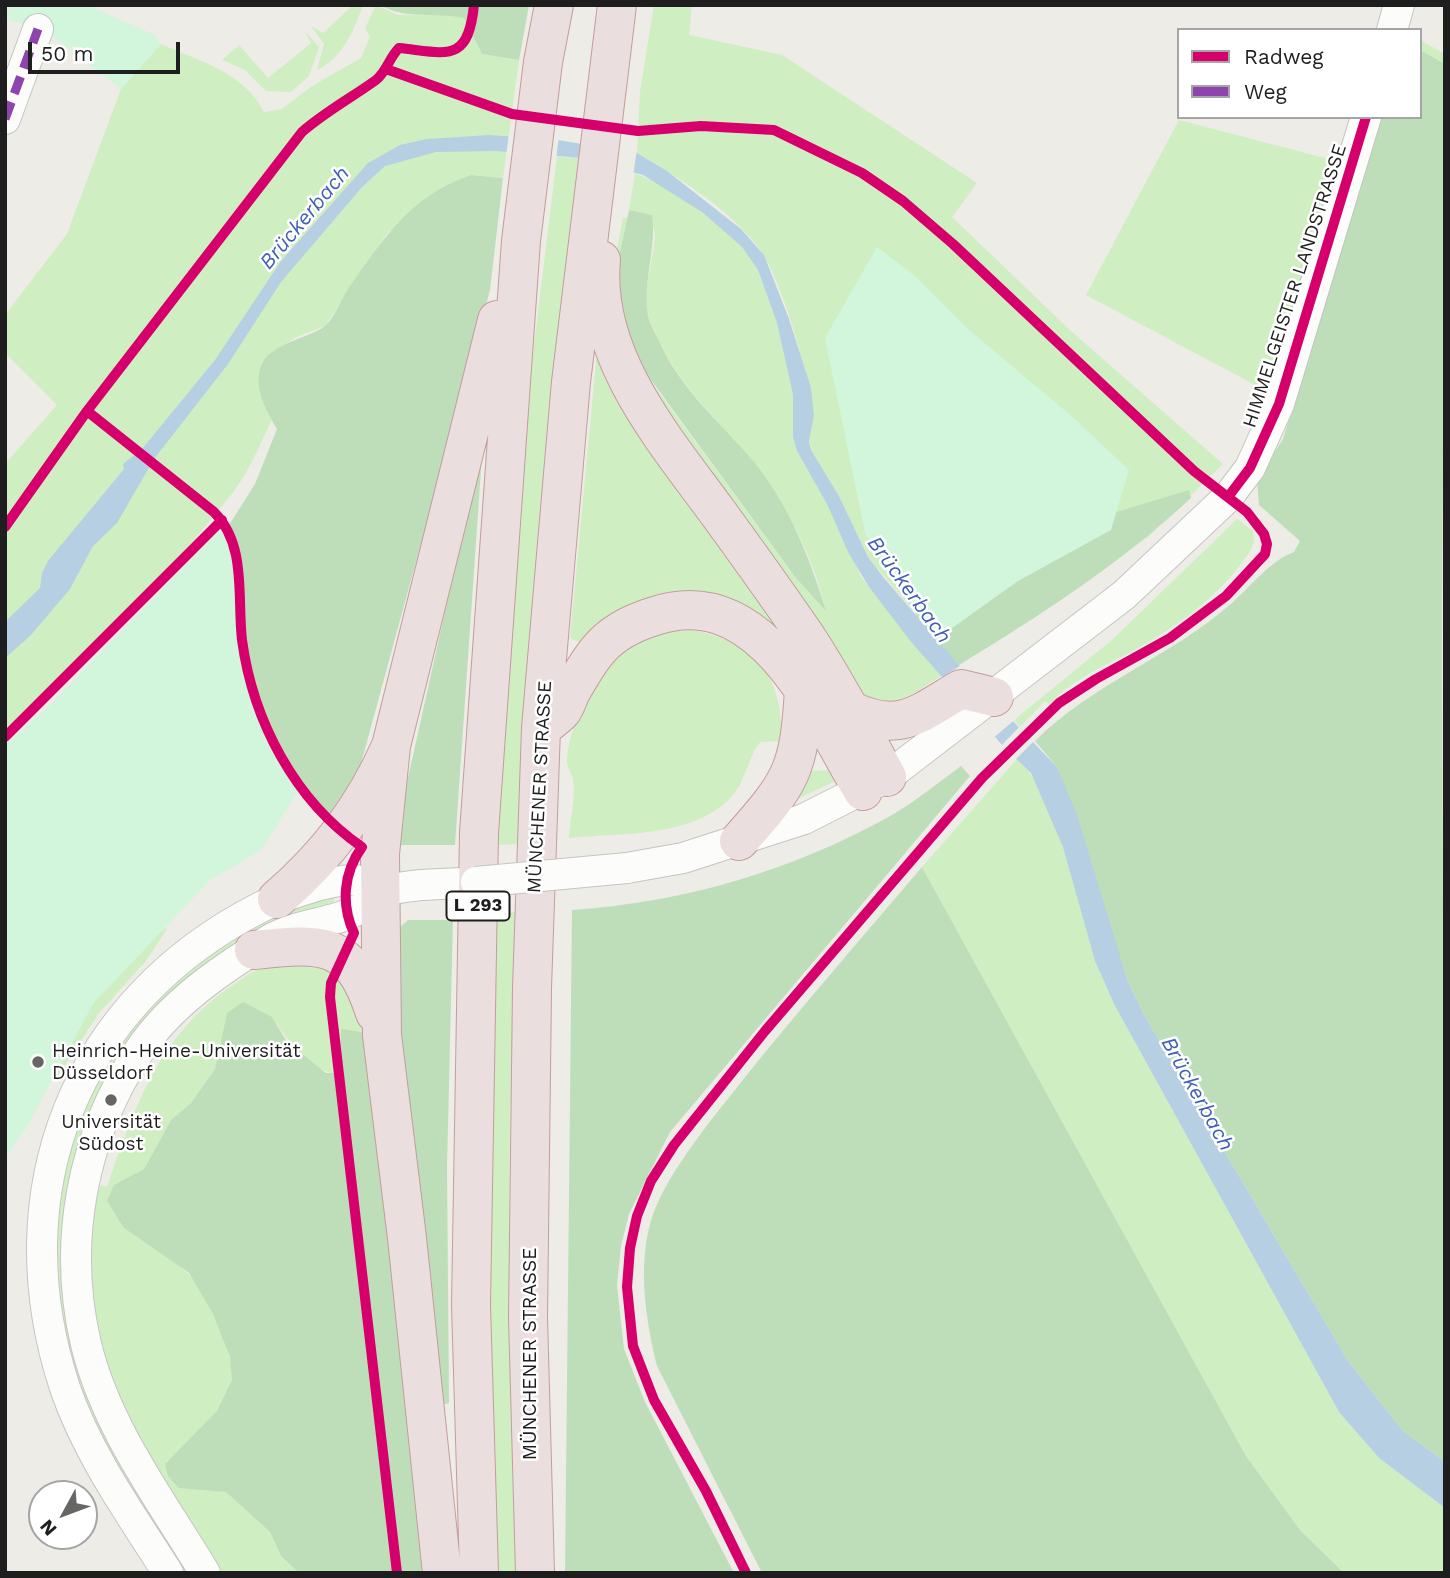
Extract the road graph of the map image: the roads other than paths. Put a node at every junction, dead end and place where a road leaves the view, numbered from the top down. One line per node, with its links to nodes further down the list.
1 (554, 5): 9 (highway, L 293)
2 (617, 5): 8 (highway, MÜNCHENER STRASSE / L 293)
3 (1399, 5): 4 (street)
4 (1393, 28)
5 (38, 29): 6 (street)
6 (5, 118)
7 (1365, 119): 11 (street, HIMMELGEISTER LANDSTRASSE)
8 (599, 213): 12 (highway); 13 (highway, MÜNCHENER STRASSE / L 293)
9 (521, 241): 15 (highway); 25 (highway, L 293)
10 (804, 690): 13 (highway); 16 (highway); 17 (highway)
11 (994, 697): 14 (highway)
12 (850, 710): 14 (highway); 16 (highway)
13 (541, 728): 26 (highway, MÜNCHENER STRASSE / L 293)
14 (926, 729): 16 (street)
15 (391, 746): 18 (highway); 19 (highway)
16 (875, 784): 17 (street)
17 (739, 841): 18 (street, bridge)
18 (380, 892): 19 (street); 20 (street); 21 (highway)
19 (277, 899): 22 (street)
20 (254, 950): 21 (highway); 23 (street)
21 (382, 1035): 24 (highway)
22 (167, 1573)
23 (205, 1573)
24 (442, 1573)
25 (479, 1573)
26 (535, 1573)

